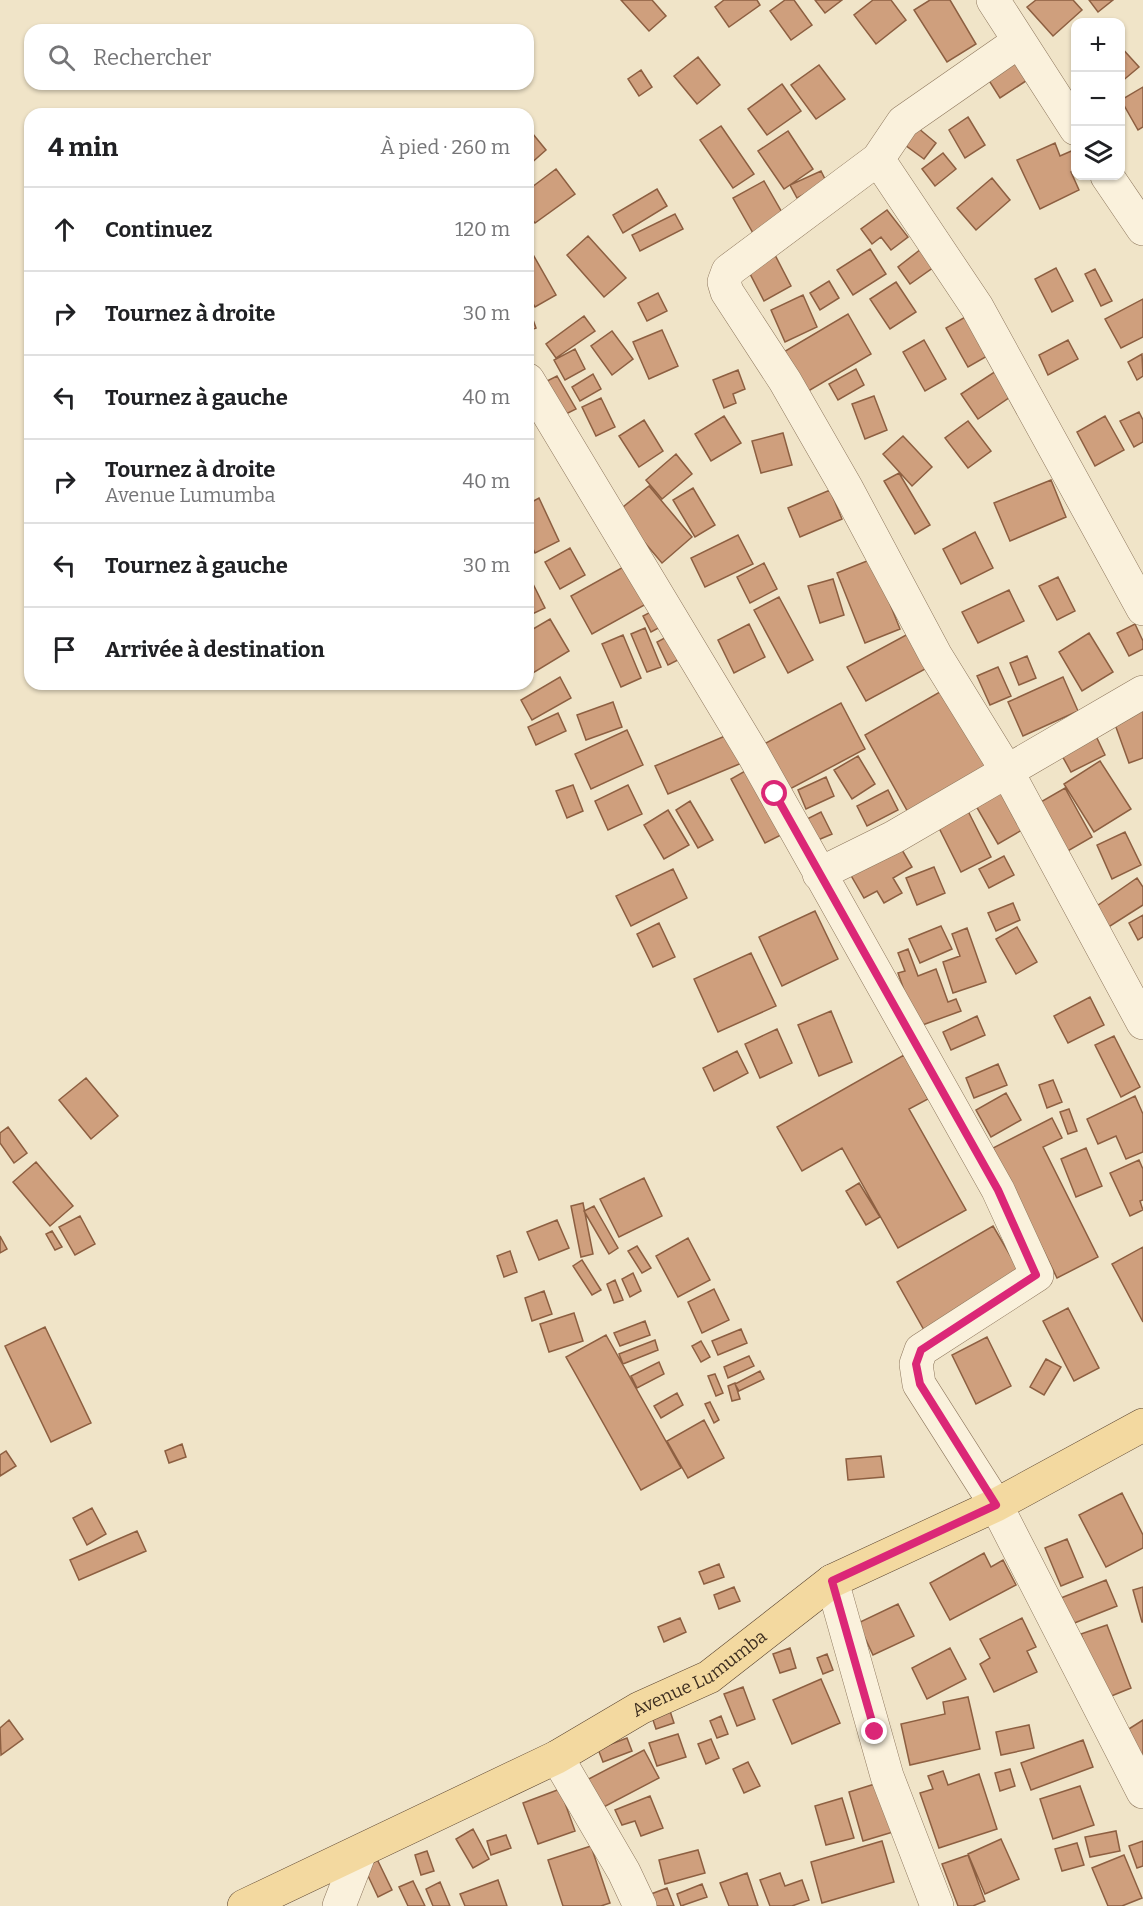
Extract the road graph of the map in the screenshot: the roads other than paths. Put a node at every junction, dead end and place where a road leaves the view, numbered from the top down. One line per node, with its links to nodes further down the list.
1 (993, 0): 2 (street)
2 (1018, 42): 3 (street); 4 (street)
3 (1074, 126)
4 (879, 159): 8 (street); 10 (street)
5 (1110, 180): 6 (street)
6 (1143, 230)
7 (534, 390): 11 (street)
8 (1142, 604)
9 (1143, 692): 10 (street)
10 (1006, 771): 11 (street); 12 (street)
11 (819, 874): 14 (street)
12 (1143, 1023)
13 (1143, 1425): 14 (main road, Avenue Lumumba)
14 (996, 1505): 15 (main road, Avenue Lumumba); 17 (street)
15 (832, 1581): 16 (main road, Avenue Lumumba); 22 (street)
16 (557, 1757): 18 (main road, Avenue Lumumba); 21 (street)
17 (1143, 1792)
18 (360, 1852): 19 (main road, Avenue Lumumba); 20 (street)
19 (244, 1906)
20 (339, 1906)
21 (640, 1906)
22 (937, 1906)

